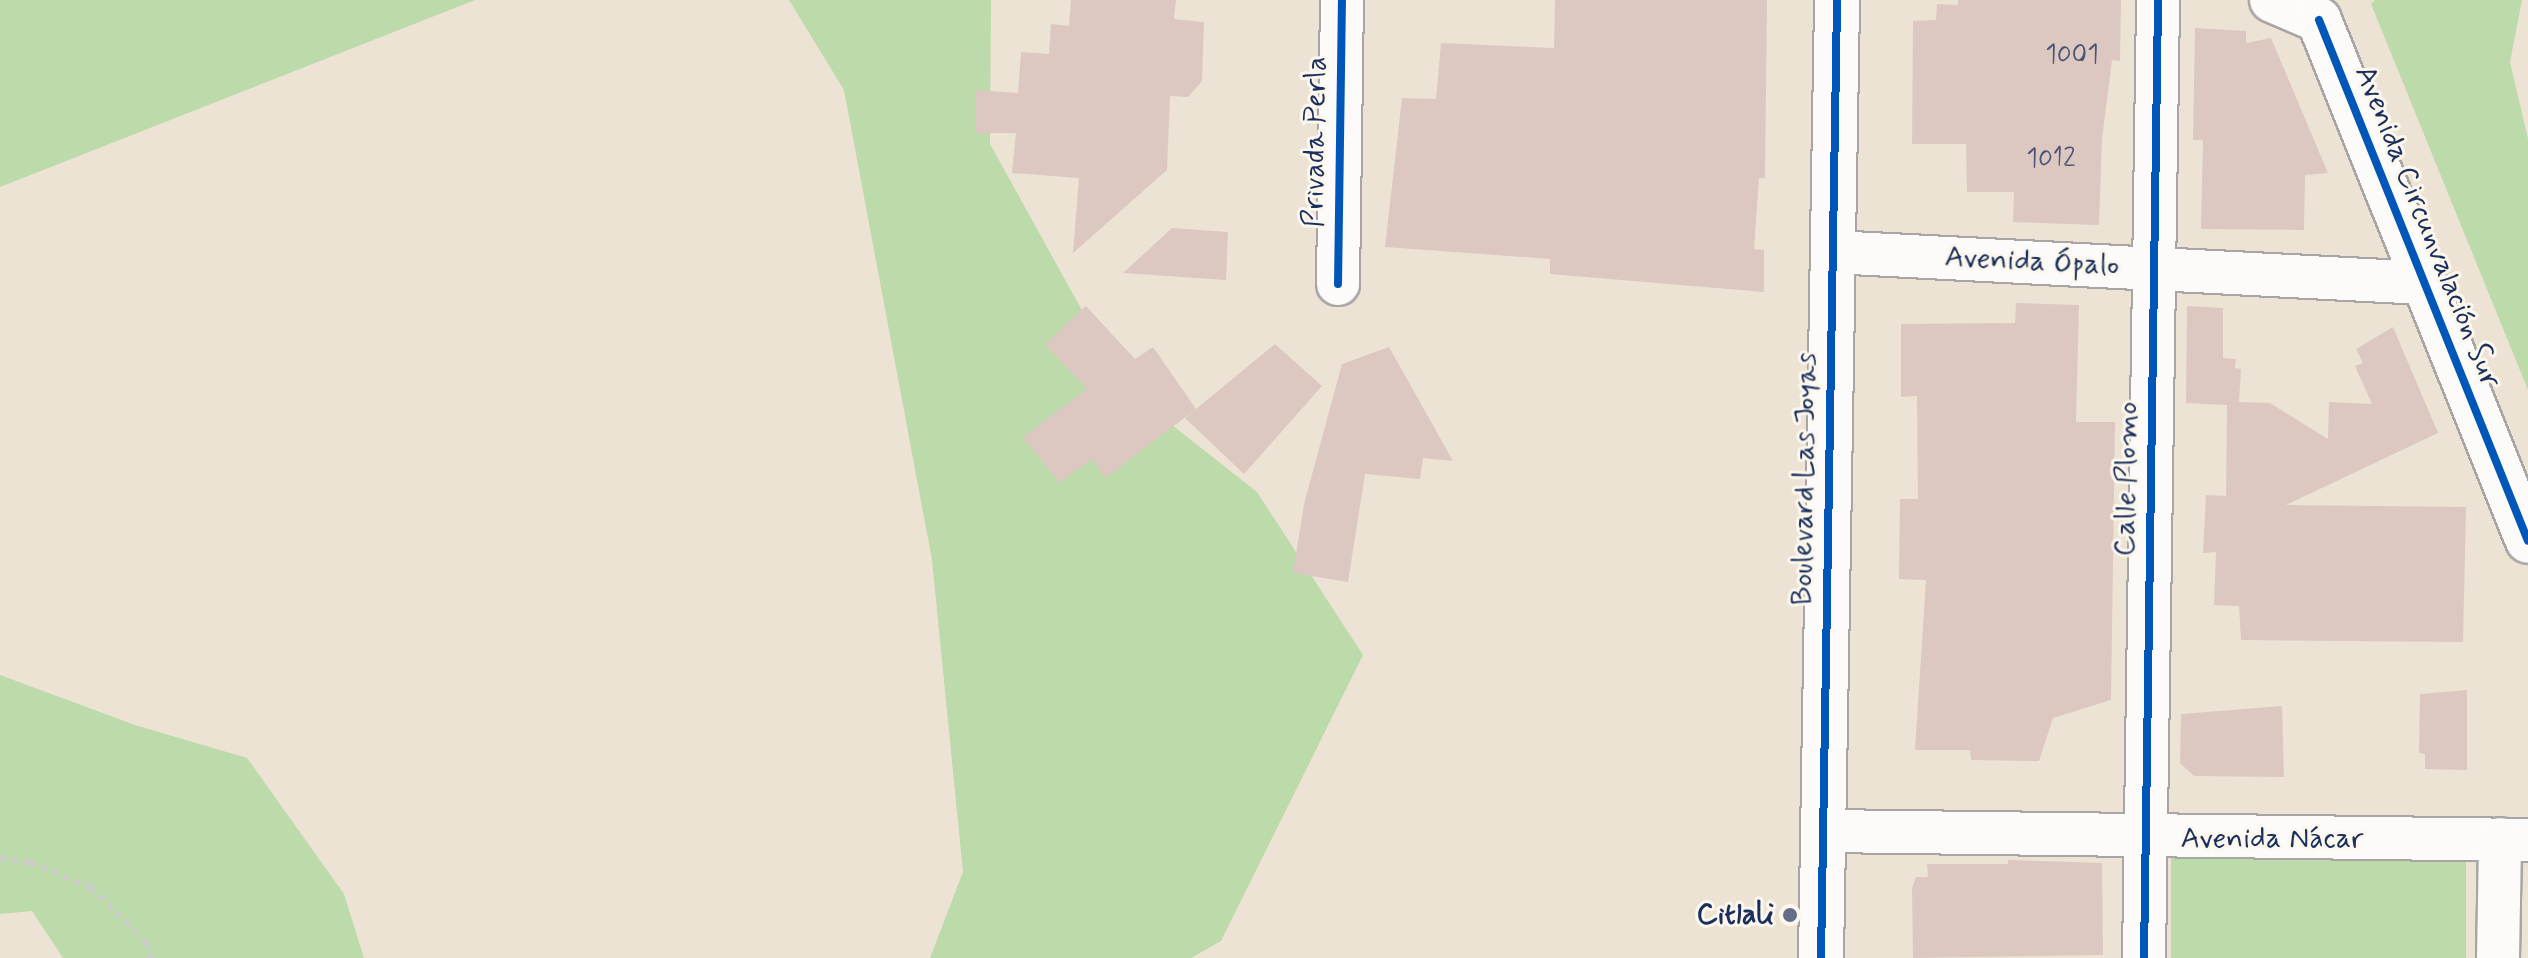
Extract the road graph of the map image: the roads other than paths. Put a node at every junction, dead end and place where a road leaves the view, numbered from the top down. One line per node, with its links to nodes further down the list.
1 (1342, 0): 9 (street, Privada Perla)
2 (1837, 0): 6 (street, Boulevard Las Joyas)
3 (2158, 0): 7 (street, Calle Plomo)
4 (2272, 0): 5 (street)
5 (2328, 10): 8 (street, Avenida Circunvalación Sur)
6 (1833, 252): 7 (street, Avenida Ópalo); 11 (street, Boulevard Las Joyas)
7 (2154, 269): 8 (street, Avenida Ópalo); 12 (street, Calle Plomo)
8 (2423, 283): 10 (street, Avenida Circunvalación Sur)
9 (1338, 284)
10 (2528, 541)
11 (1823, 831): 12 (street, Avenida Nácar); 14 (street, Boulevard Las Joyas)
12 (2146, 839): 13 (street, Avenida Nácar); 15 (street, Calle Plomo)
13 (2514, 840): 16 (street)
14 (1821, 958)
15 (2144, 958)
16 (2498, 958)

